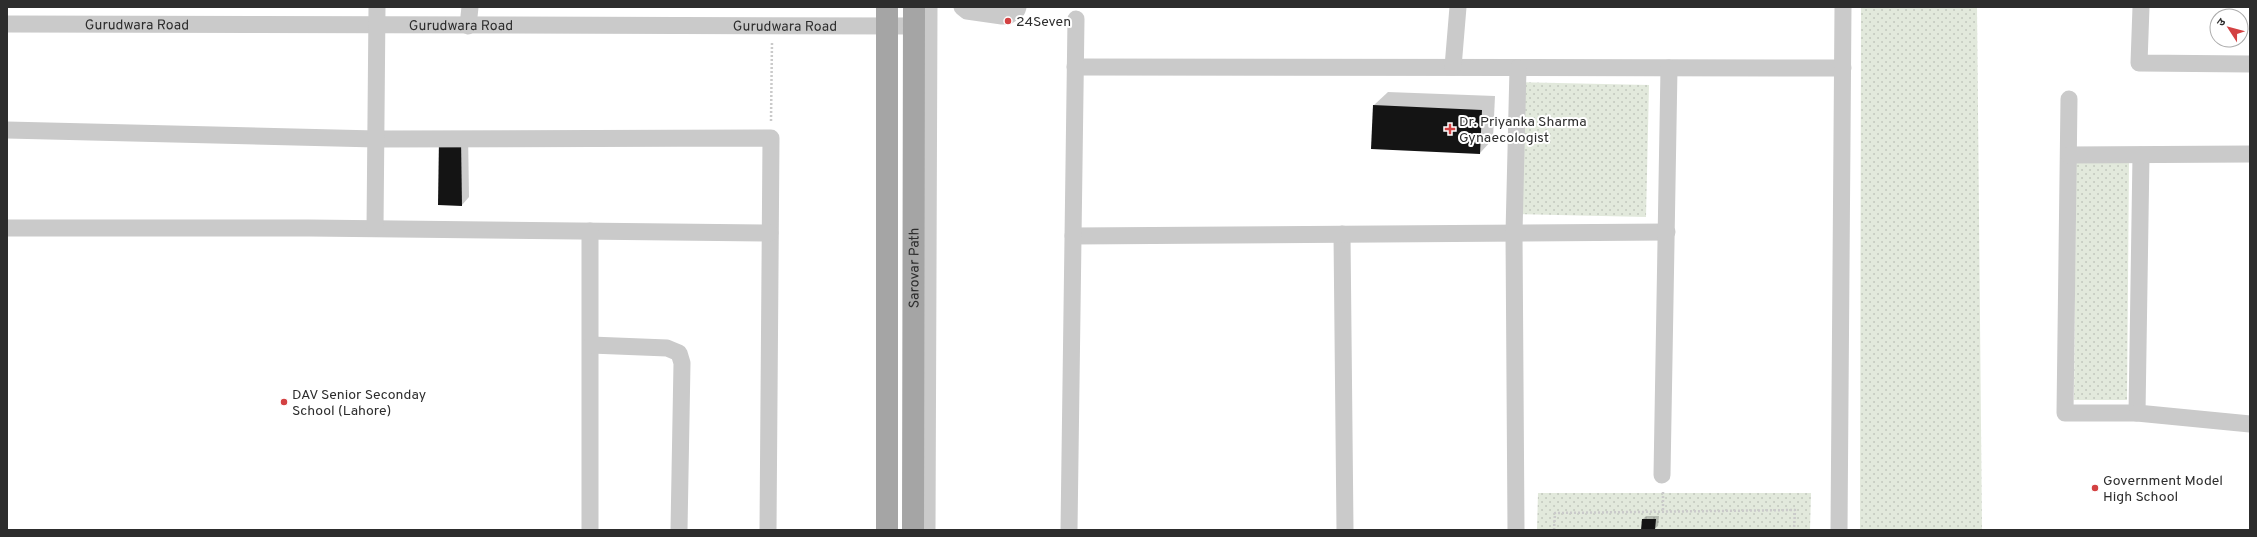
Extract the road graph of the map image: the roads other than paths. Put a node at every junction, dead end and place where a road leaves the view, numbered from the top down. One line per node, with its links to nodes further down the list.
1 (377, 7): 13 (street)
2 (470, 7): 14 (street)
3 (929, 7): 44 (street)
4 (962, 7): 5 (street)
5 (1018, 7)
6 (1458, 7): 17 (street)
7 (1844, 7): 20 (street)
8 (2141, 7): 15 (street)
9 (887, 16): 10 (street, Gurudwara Road); 14 (street, Gurudwara Road); 42 (main road, Sarovar Path)
10 (914, 17): 43 (main road, Sarovar Path)
11 (1076, 19): 16 (street)
12 (7, 24): 13 (street, Gurudwara Road)
13 (377, 25): 14 (street, Gurudwara Road); 23 (street)
14 (468, 26)
15 (2250, 64)
16 (1075, 67): 17 (street); 34 (street)
17 (1453, 67): 18 (street)
18 (1518, 68): 19 (street); 32 (street)
19 (1669, 68): 20 (street); 30 (street)
20 (1843, 68): 48 (street)
21 (2069, 99): 25 (street)
22 (7, 130): 23 (street)
23 (376, 139): 28 (street); 31 (street)
24 (2250, 154): 26 (street)
25 (2069, 155): 26 (street); 36 (street)
26 (2141, 155): 36 (street)
27 (7, 228): 28 (street)
28 (375, 228): 29 (street)
29 (590, 231): 31 (street); 35 (street)
30 (1667, 232): 32 (street); 38 (street)
31 (770, 233): 41 (street)
32 (1514, 233): 33 (street); 47 (street)
33 (1342, 234): 34 (street); 46 (street)
34 (1073, 236): 45 (street)
35 (591, 345): 39 (street); 40 (street)
36 (2137, 413): 37 (street)
37 (2250, 424)
38 (1662, 475)
39 (590, 530)
40 (679, 530)
41 (768, 530)
42 (887, 530)
43 (913, 530)
44 (927, 530)
45 (1069, 530)
46 (1345, 530)
47 (1516, 530)
48 (1839, 530)

